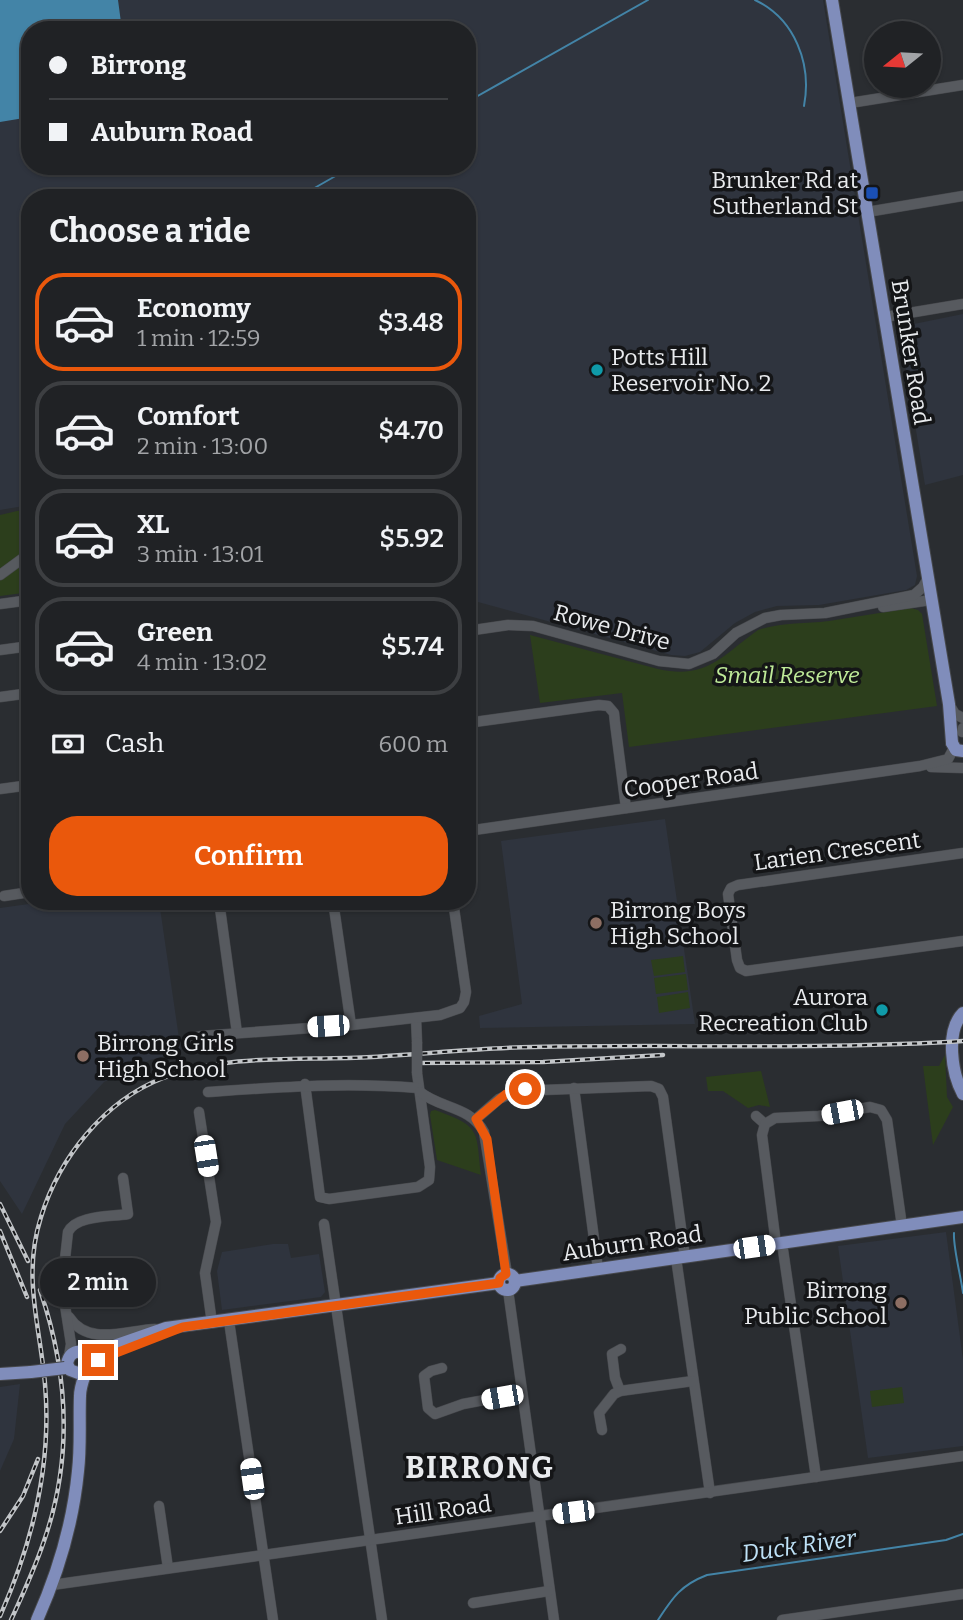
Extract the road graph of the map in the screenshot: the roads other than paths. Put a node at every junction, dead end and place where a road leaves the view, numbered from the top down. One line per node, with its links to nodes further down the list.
1 (832, 0): 3 (main road, Brunker Road)
2 (963, 85): 3 (street)
3 (850, 103): 5 (main road, Brunker Road)
4 (963, 196): 5 (street)
5 (867, 212): 7 (main road, Brunker Road)
6 (963, 304): 7 (street)
7 (885, 317): 10 (main road, Brunker Road)
8 (21, 560): 9 (street)
9 (0, 575)
10 (928, 578): 11 (main road, Brunker Road); 14 (street, Rowe Drive)
11 (931, 600): 14 (street, Rowe Drive); 20 (main road, Brunker Road)
12 (21, 601): 13 (street)
13 (0, 604)
14 (858, 608): 15 (street, Rowe Drive)
15 (476, 630)
16 (21, 647): 17 (street)
17 (0, 650)
18 (21, 694): 19 (street)
19 (0, 697)
20 (949, 707): 21 (street); 23 (main road, Brunker Road); 24 (main road, Brunker Road)
21 (963, 718)
22 (476, 722): 29 (street)
23 (962, 731): 24 (main road)
24 (959, 749): 25 (street)
25 (920, 766): 26 (street); 29 (street, Cooper Road)
26 (963, 768)
27 (21, 786): 28 (street)
28 (0, 789)
29 (626, 808): 30 (street, Cooper Road)
30 (476, 830)
31 (963, 853): 37 (street, Larien Crescent)
32 (21, 893): 33 (street)
33 (1, 896)
34 (220, 910): 41 (street)
35 (335, 910): 40 (street)
36 (454, 910): 38 (street)
37 (963, 941)
38 (416, 1017): 40 (street); 45 (street, bridge)
39 (960, 1017): 47 (main road)
40 (351, 1025): 41 (street)
41 (237, 1033): 42 (street)
42 (188, 1039)
43 (305, 1084): 45 (street); 45 (street); 46 (street)
44 (574, 1088): 50 (street); 57 (street); 58 (street)
45 (419, 1090): 50 (street)
46 (208, 1093)
47 (963, 1094)
48 (199, 1112): 63 (street)
49 (756, 1116): 51 (street)
50 (476, 1119): 59 (street)
51 (765, 1124): 55 (street); 56 (street)
52 (123, 1178): 61 (street)
53 (963, 1217): 55 (main road, Auburn Road)
54 (324, 1224): 60 (street)
55 (902, 1226): 56 (main road, Auburn Road)
56 (779, 1243): 57 (main road, Auburn Road); 77 (street)
57 (680, 1257): 58 (main road, Auburn Road); 71 (street)
58 (598, 1269): 59 (main road, Auburn Road)
59 (507, 1282): 60 (main road, Auburn Road); 73 (street)
60 (335, 1306): 62 (main road, Auburn Road); 81 (street)
61 (68, 1316): 65 (street, Auburn Road); 67 (street)
62 (229, 1321): 63 (main road, Auburn Road); 82 (street)
63 (212, 1323): 64 (main road, Auburn Road)
64 (183, 1327): 65 (main road, Auburn Road); 69 (main road, Auburn Road)
65 (166, 1328): 67 (main road, Auburn Road)
66 (621, 1349): 72 (street)
67 (72, 1361): 69 (main road, Auburn Road); 70 (main road, Auburn Road, bridge); 74 (main road)
68 (442, 1368): 73 (street)
69 (86, 1369): 74 (main road)
70 (0, 1374)
71 (693, 1381): 72 (street); 78 (street)
72 (620, 1391): 75 (street)
73 (522, 1393): 80 (street)
74 (80, 1396): 84 (main road)
75 (602, 1430)
76 (963, 1456): 77 (street, Hill Road)
77 (816, 1477): 78 (street, Hill Road)
78 (710, 1493): 80 (street, Hill Road)
79 (159, 1506): 83 (street)
80 (540, 1516): 81 (street, Hill Road); 85 (street)
81 (371, 1539): 82 (street, Hill Road); 90 (street)
82 (263, 1554): 83 (street, Hill Road); 89 (street)
83 (168, 1568): 84 (street, Hill Road)
84 (52, 1585): 88 (main road)
85 (549, 1591): 87 (street); 91 (street)
86 (963, 1594): 92 (street)
87 (473, 1603)
88 (37, 1620)
89 (273, 1620)
90 (382, 1620)
91 (554, 1620)
92 (782, 1620)

